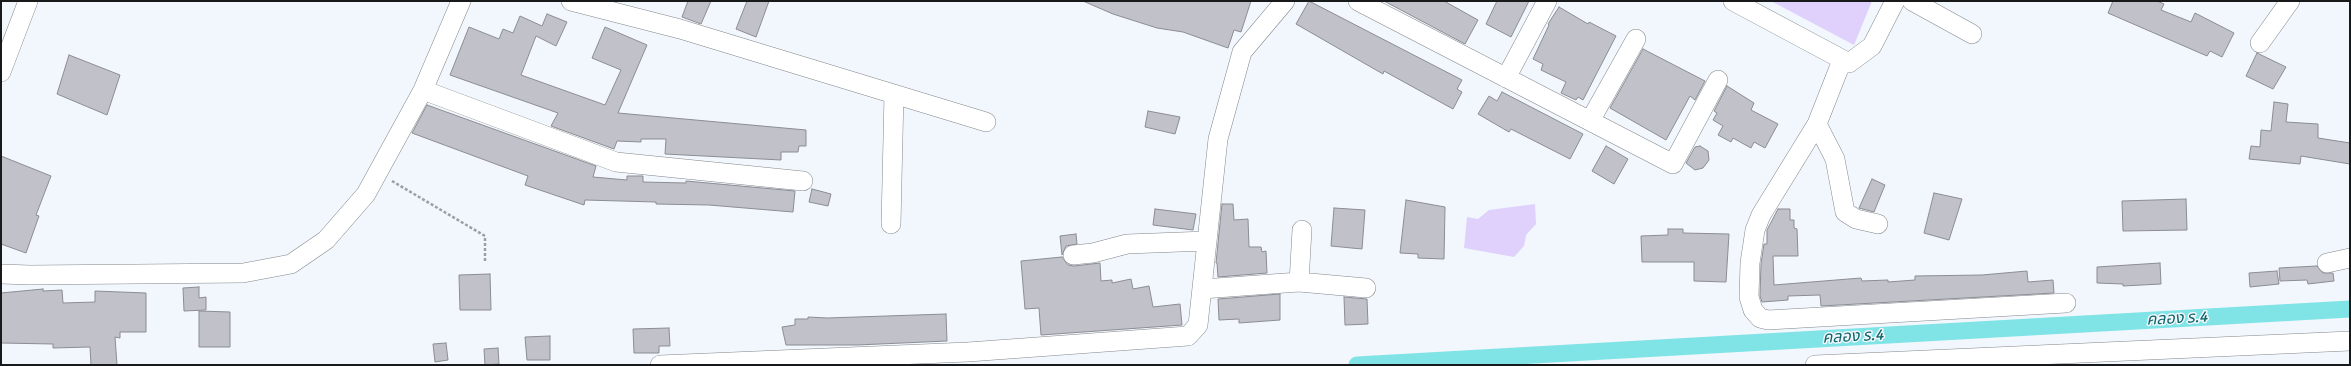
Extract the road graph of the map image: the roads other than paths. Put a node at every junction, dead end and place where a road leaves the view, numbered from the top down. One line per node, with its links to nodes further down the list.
1 (28, 1): 15 (street)
2 (461, 1): 18 (street)
3 (572, 1): 19 (street)
4 (1285, 1): 27 (street)
5 (1358, 1): 16 (street)
6 (1547, 1): 16 (street)
7 (1733, 1): 14 (street)
8 (1895, 1): 14 (street)
9 (1912, 1): 11 (street)
10 (2290, 1): 13 (street)
11 (1972, 34)
12 (1636, 39): 20 (street)
13 (2260, 43)
14 (1849, 63): 22 (street)
15 (1, 72)
16 (1506, 78): 20 (street)
17 (1718, 80): 20 (street)
18 (423, 90): 23 (street); 31 (street)
19 (894, 94): 21 (street); 24 (street)
20 (1590, 121)
21 (986, 122)
22 (1817, 124): 25 (street); 35 (street)
23 (804, 181)
24 (891, 224)
25 (1878, 224)
26 (1302, 230): 32 (street)
27 (1207, 241): 28 (street); 34 (street)
28 (1073, 256)
29 (2350, 258): 30 (street)
30 (2327, 263)
31 (1, 274)
32 (1299, 282): 33 (street); 34 (street)
33 (1366, 288)
34 (1202, 289): 37 (street)
35 (2066, 303)
36 (2350, 341): 38 (street)
37 (660, 365)
38 (1815, 365)

